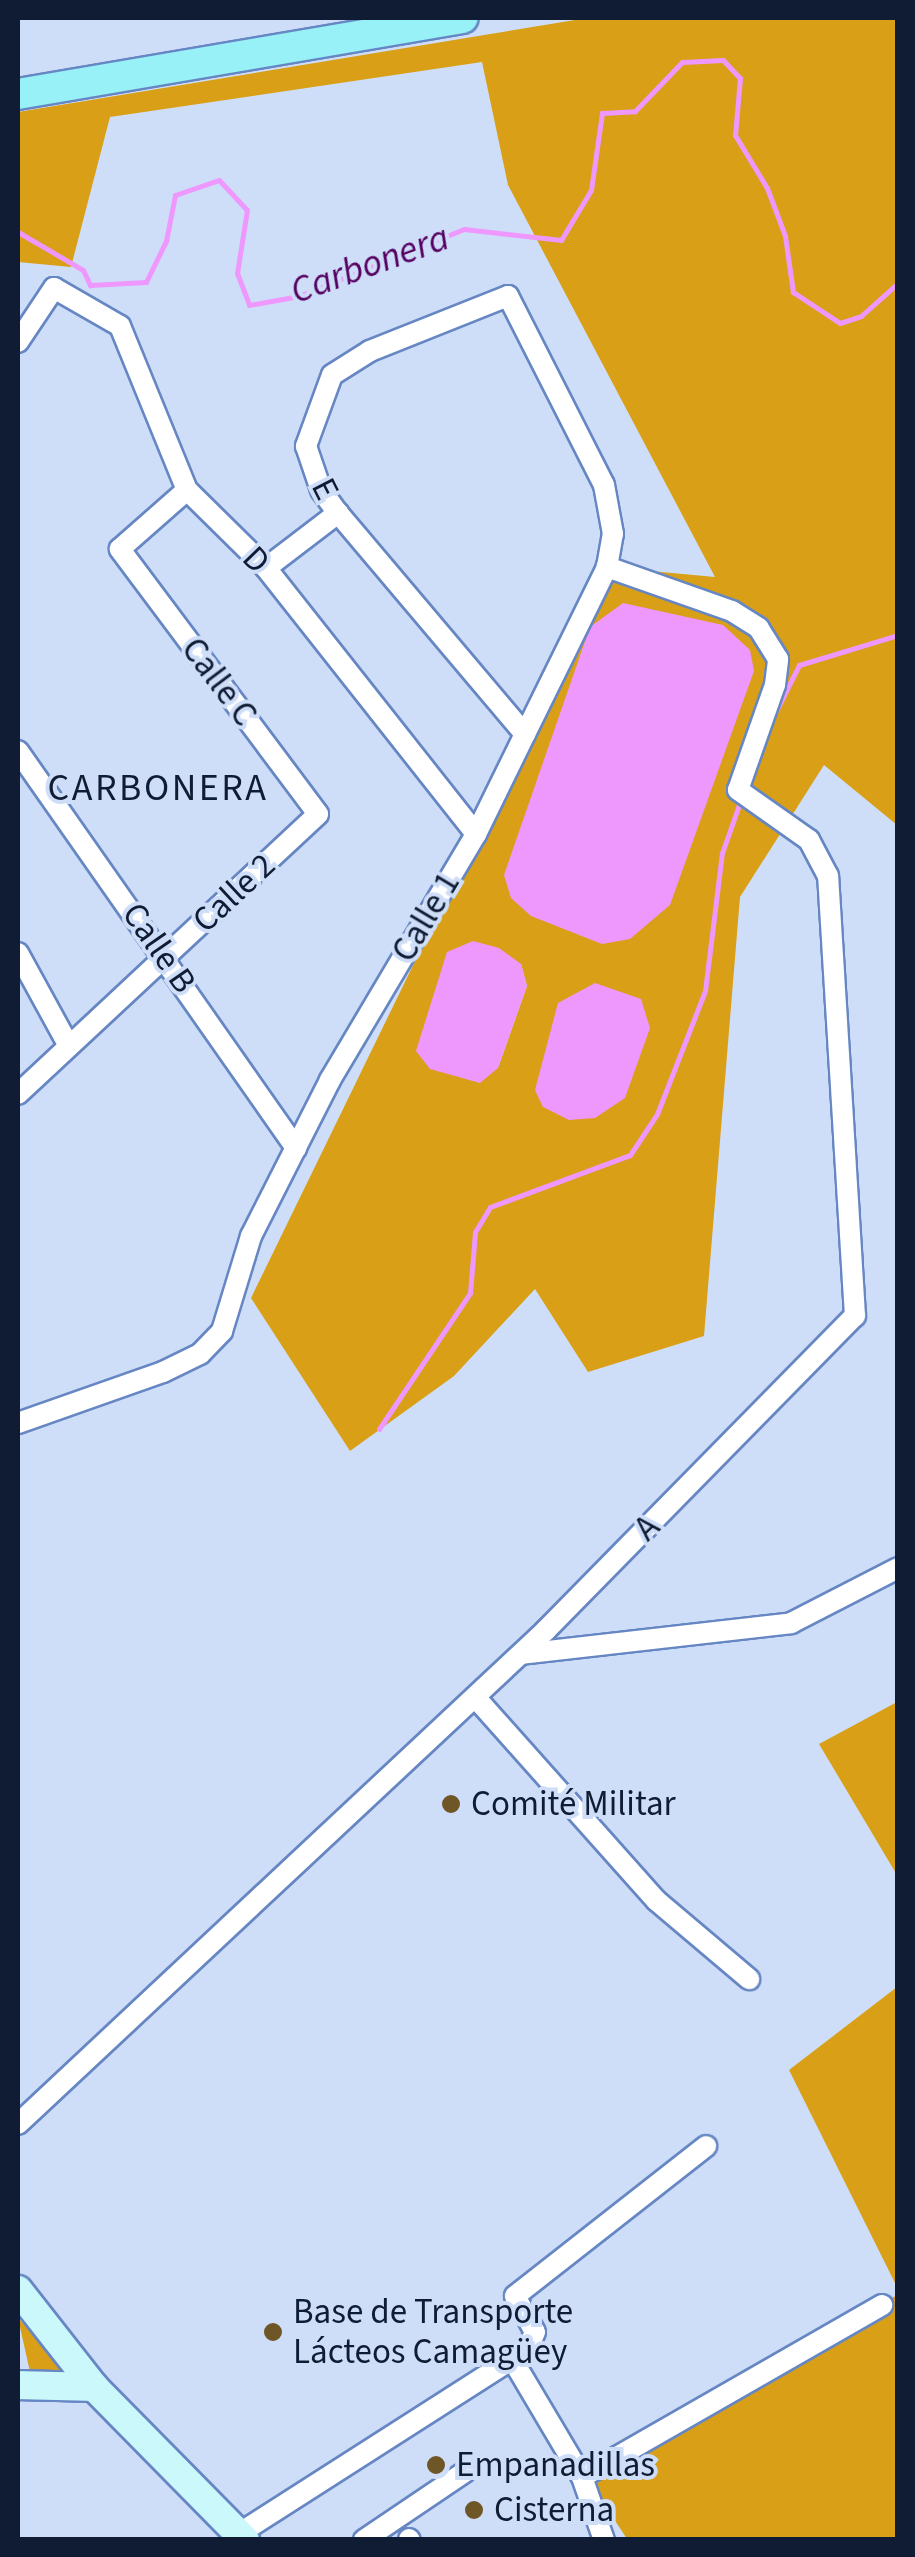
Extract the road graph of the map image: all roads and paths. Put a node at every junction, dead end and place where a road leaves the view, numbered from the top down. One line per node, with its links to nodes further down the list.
1 (464, 18): 2 (main road)
2 (18, 94)
3 (508, 296): 6 (street, E); 7 (street, Calle 1)
4 (18, 342): 5 (street, D)
5 (186, 490): 8 (street, D); 11 (street, Calle C)
6 (338, 514): 8 (street); 9 (street, E)
7 (606, 566): 9 (street, Calle 1); 20 (street, A)
8 (266, 568): 12 (street, D)
9 (525, 734): 12 (street, Calle 1)
10 (18, 752): 14 (street, Calle B)
11 (318, 814): 14 (street, Calle 2)
12 (476, 834): 17 (street, Calle 1)
13 (18, 953): 15 (street)
14 (166, 956): 15 (street, Calle 2); 17 (street, Calle B)
15 (69, 1046): 16 (street, Calle 2)
16 (18, 1094)
17 (296, 1148): 18 (street, Calle 1)
18 (18, 1424)
19 (898, 1568): 20 (street)
20 (521, 1654): 21 (street, A)
21 (475, 1697): 22 (street); 23 (street, A)
22 (749, 1979)
23 (18, 2124)
24 (706, 2146): 27 (street)
25 (18, 2290): 29 (main road)
26 (882, 2305): 31 (street)
27 (512, 2359): 31 (street); 32 (street)
28 (18, 2385): 29 (main road)
29 (94, 2387): 32 (main road)
30 (465, 2472): 33 (street)
31 (582, 2477): 34 (street)
32 (242, 2536)
33 (364, 2540)
34 (604, 2540)

